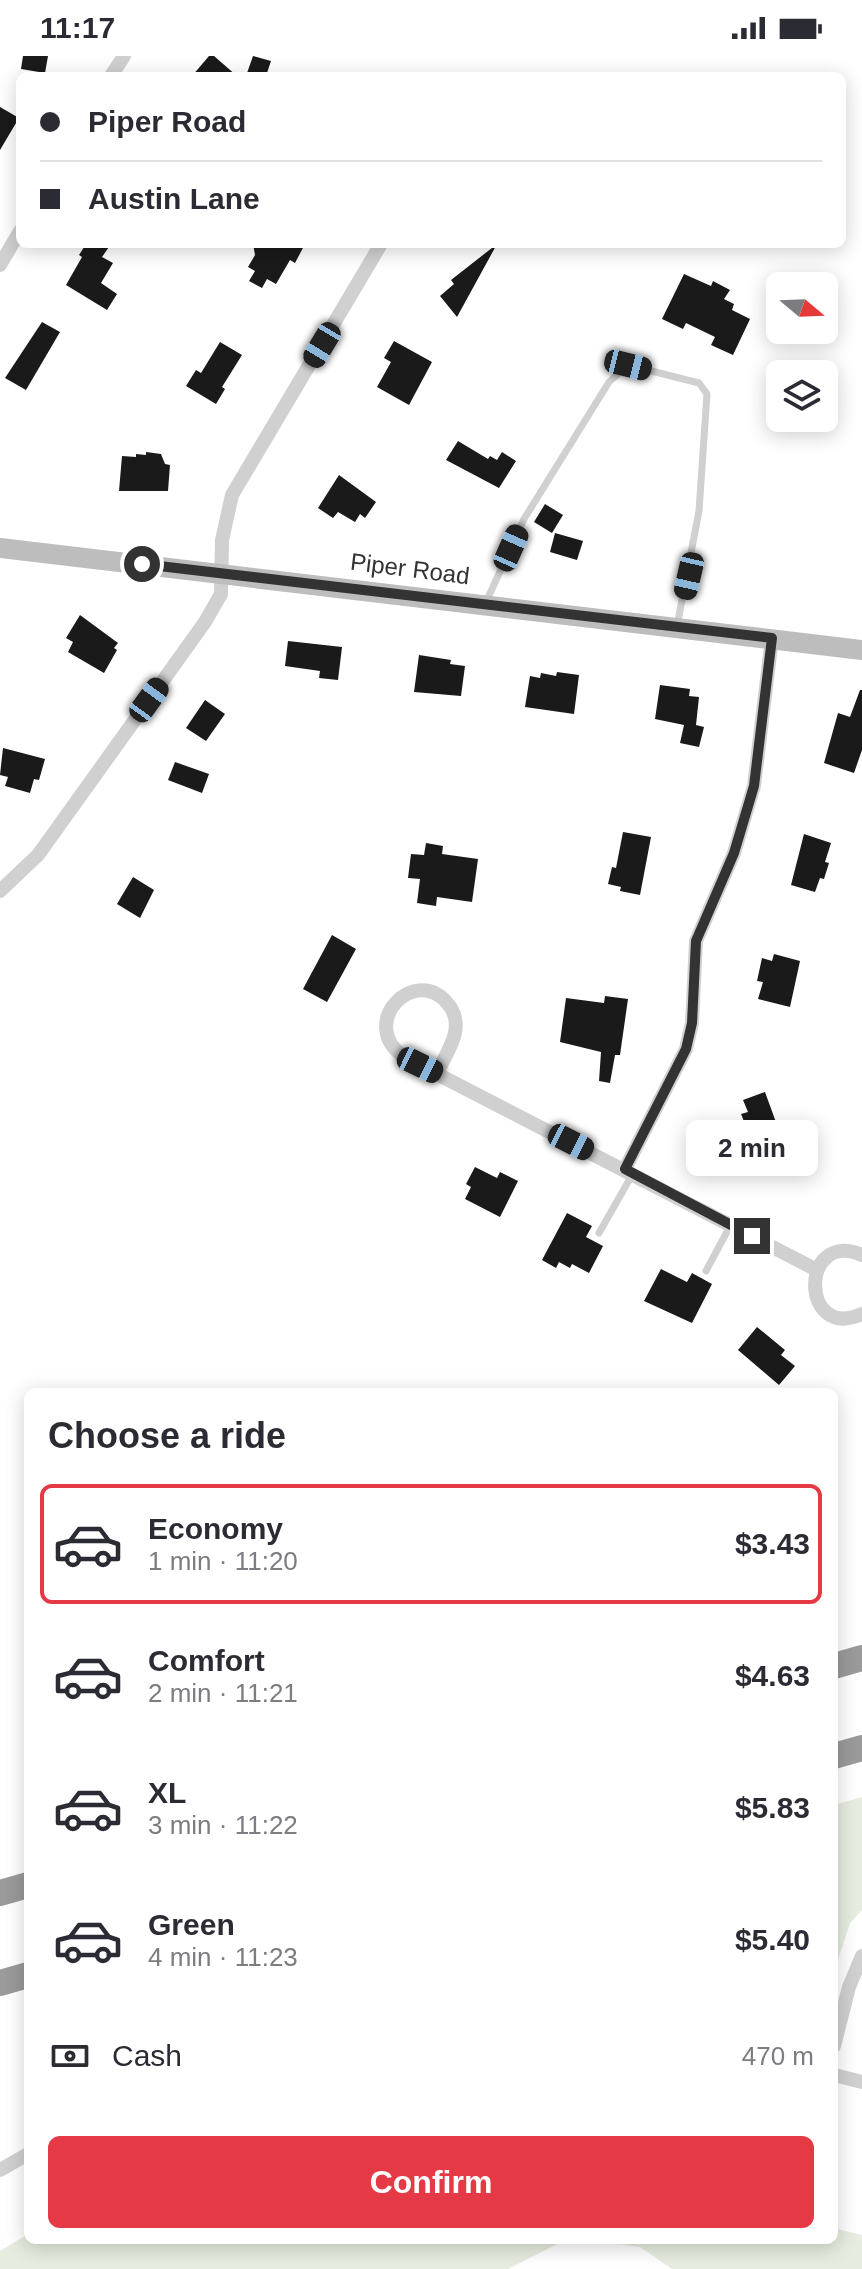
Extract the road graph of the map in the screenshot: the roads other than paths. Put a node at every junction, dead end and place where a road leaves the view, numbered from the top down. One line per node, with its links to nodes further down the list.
1 (16, 238): 3 (street)
2 (379, 248): 5 (street)
3 (0, 265)
4 (0, 548): 5 (street, Piper Road)
5 (222, 572): 6 (street, Piper Road); 10 (street)
6 (485, 604): 7 (street, Piper Road); 7 (lane)
7 (677, 627): 8 (street, Piper Road)
8 (772, 638): 9 (street, Piper Road); 12 (street)
9 (862, 650)
10 (0, 891)
11 (437, 1073): 11 (street); 12 (street)
12 (629, 1171): 13 (street); 14 (lane)
13 (731, 1224): 16 (street); 17 (lane)
14 (599, 1233)
15 (862, 1255): 16 (street)
16 (817, 1270): 18 (street)
17 (706, 1271)
18 (862, 1314)
19 (862, 1658): 20 (highway)
20 (838, 1665)
21 (862, 1748): 22 (highway)
22 (838, 1755)
23 (24, 1886): 24 (highway)
24 (0, 1893)
25 (862, 1956): 28 (street)
26 (24, 1976): 27 (highway)
27 (0, 1983)
28 (838, 2030)
29 (838, 2076): 30 (street)
30 (862, 2082)
31 (24, 2156): 32 (street)
32 (0, 2170)

